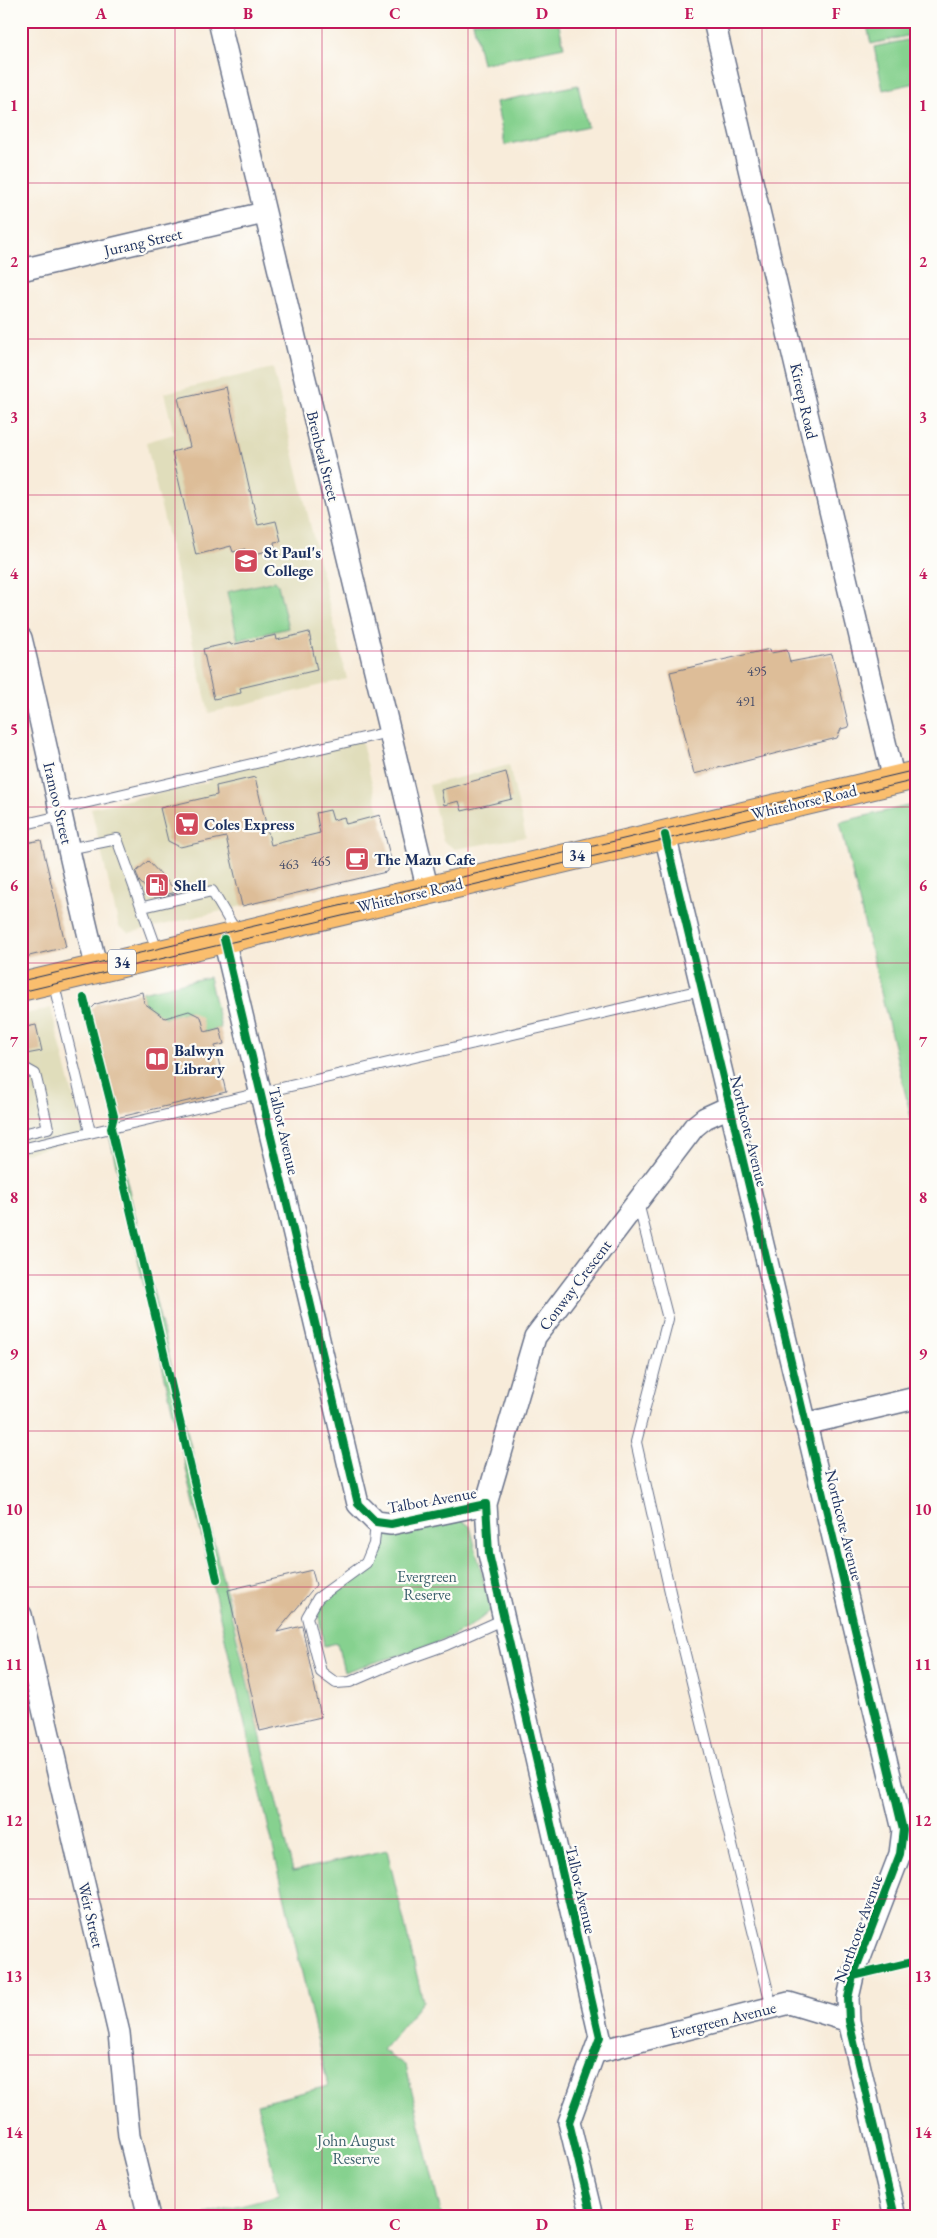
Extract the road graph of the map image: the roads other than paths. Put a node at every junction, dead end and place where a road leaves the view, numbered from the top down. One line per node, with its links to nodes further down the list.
1 (219, 21): 3 (street, Brenbeal Street)
2 (714, 21): 7 (street, Kireep Road)
3 (264, 213): 4 (street, Jurang Street); 6 (street, Brenbeal Street)
4 (21, 270)
5 (21, 638): 8 (street, Iramoo Street)
6 (389, 732): 8 (lane); 12 (street, Brenbeal Street)
7 (905, 778): 10 (main road, Whitehorse Road / 34)
8 (59, 813): 9 (lane); 11 (street, Iramoo Street)
9 (21, 825)
10 (665, 835): 12 (main road, Whitehorse Road / 34); 19 (street, Northcote Avenue)
11 (68, 849): 13 (lane); 16 (street, Iramoo Street)
12 (428, 891): 14 (main road, Whitehorse Road / 34)
13 (143, 907): 14 (lane); 15 (lane)
14 (231, 937): 15 (main road, Whitehorse Road / 34); 21 (street, Talbot Avenue)
15 (158, 954): 16 (main road, Whitehorse Road / 34)
16 (97, 969): 17 (main road, Whitehorse Road / 34)
17 (53, 980): 18 (main road, Whitehorse Road / 34); 23 (lane)
18 (21, 987)
19 (701, 990): 21 (lane); 22 (street, Northcote Avenue)
20 (21, 1070): 24 (lane)
21 (261, 1094): 23 (lane); 30 (street, Talbot Avenue)
22 (729, 1108): 26 (street, Conway Crescent); 28 (street, Northcote Avenue)
23 (90, 1132): 25 (lane)
24 (22, 1134)
25 (21, 1149)
26 (638, 1202): 29 (street, Conway Crescent); 33 (lane)
27 (916, 1398): 28 (street)
28 (805, 1424): 34 (street, Northcote Avenue)
29 (486, 1504): 30 (street, Talbot Avenue); 32 (street, Talbot Avenue)
30 (376, 1522): 32 (lane)
31 (21, 1615): 36 (street, Weir Street)
32 (504, 1619): 35 (street, Talbot Avenue)
33 (772, 2008): 34 (street, Evergreen Avenue); 35 (street, Evergreen Avenue)
34 (849, 2021): 38 (street, Northcote Avenue)
35 (596, 2052): 37 (street, Talbot Avenue)
36 (149, 2217)
37 (592, 2217)
38 (895, 2217)

